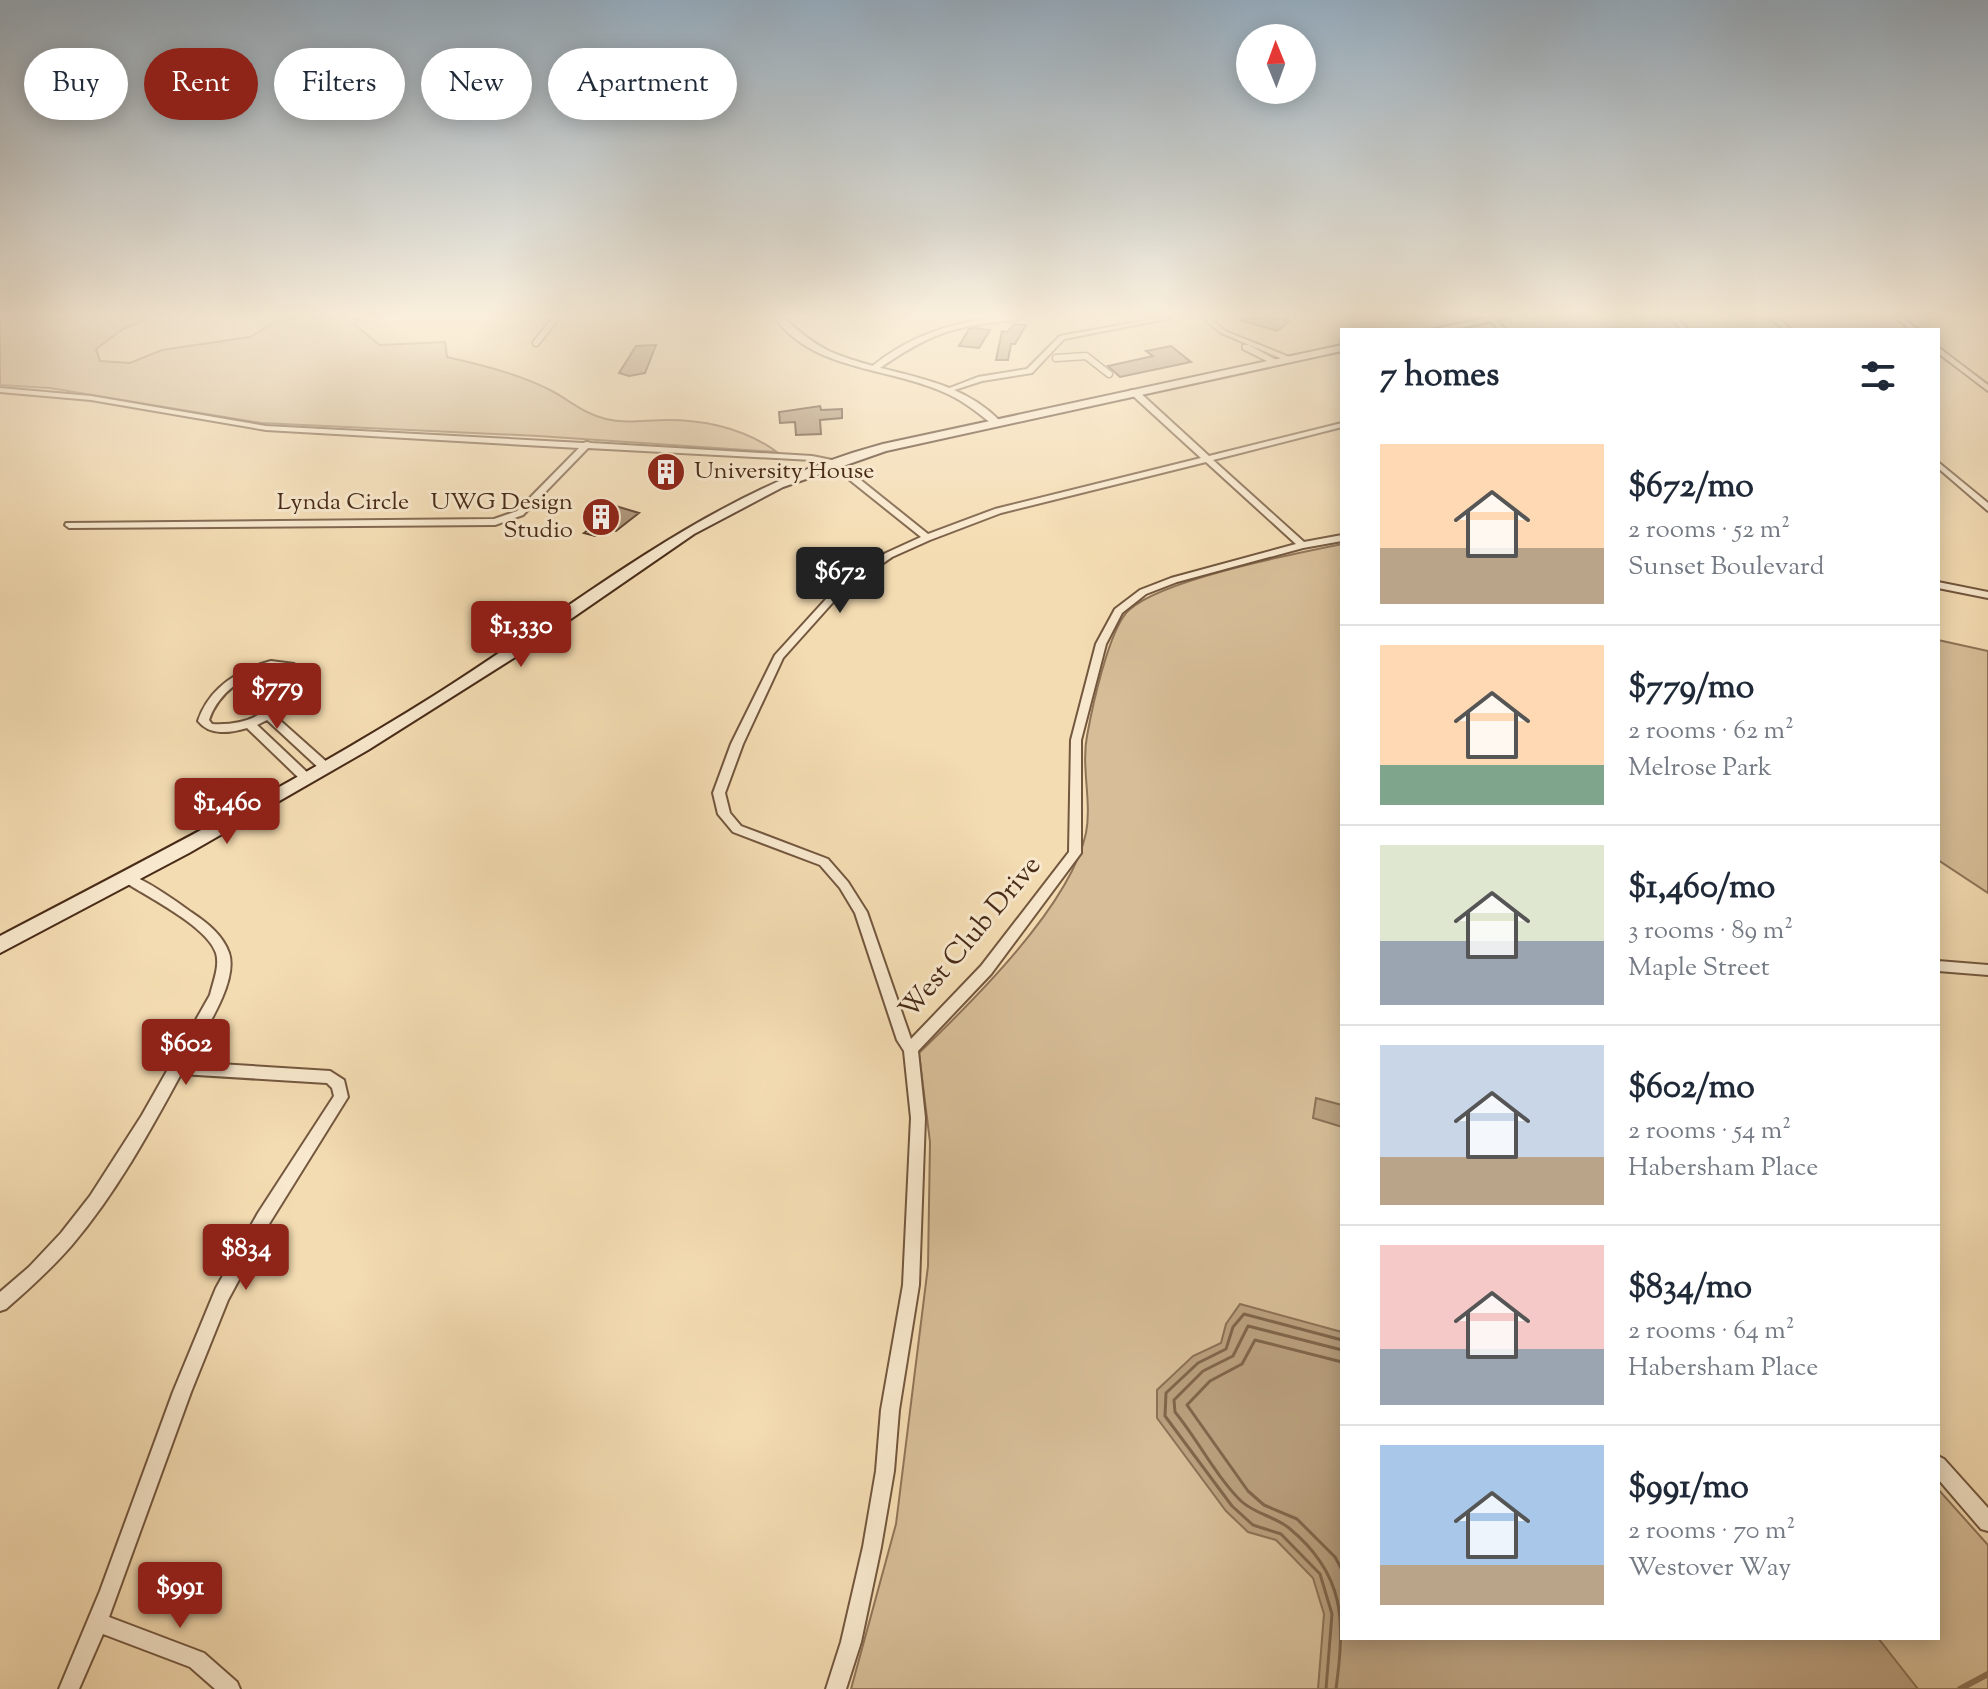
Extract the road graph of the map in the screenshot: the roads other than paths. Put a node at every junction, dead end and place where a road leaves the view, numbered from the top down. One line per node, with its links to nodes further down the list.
1 (78, 397): 7 (street)
2 (965, 397): 5 (street)
3 (1112, 397): 5 (main road)
4 (1139, 397): 8 (street)
5 (996, 422): 9 (main road)
6 (1340, 425): 8 (street)
7 (587, 444): 9 (street); 12 (street, Lynda Circle)
8 (1208, 458): 13 (street); 15 (street)
9 (834, 463): 13 (street); 20 (main road)
10 (1940, 466): 11 (street)
11 (1988, 508)
12 (69, 525)
13 (927, 538): 26 (street)
14 (1340, 538): 15 (street, West Club Drive)
15 (1302, 545): 26 (street, West Club Drive)
16 (1940, 585): 17 (street)
17 (1988, 595)
18 (269, 716): 19 (street); 19 (street); 20 (street)
19 (250, 724): 21 (street)
20 (325, 767): 21 (main road)
21 (306, 778): 22 (main road)
22 (127, 878): 23 (main road); 27 (street)
23 (0, 945)
24 (1940, 966): 25 (street)
25 (1988, 970)
26 (911, 1049): 34 (street, West Club Drive)
27 (175, 1067): 28 (street); 31 (street)
28 (0, 1303)
29 (1940, 1467): 30 (street)
30 (1988, 1522)
31 (99, 1623): 32 (street); 33 (street)
32 (69, 1689)
33 (230, 1689)
34 (836, 1689)

